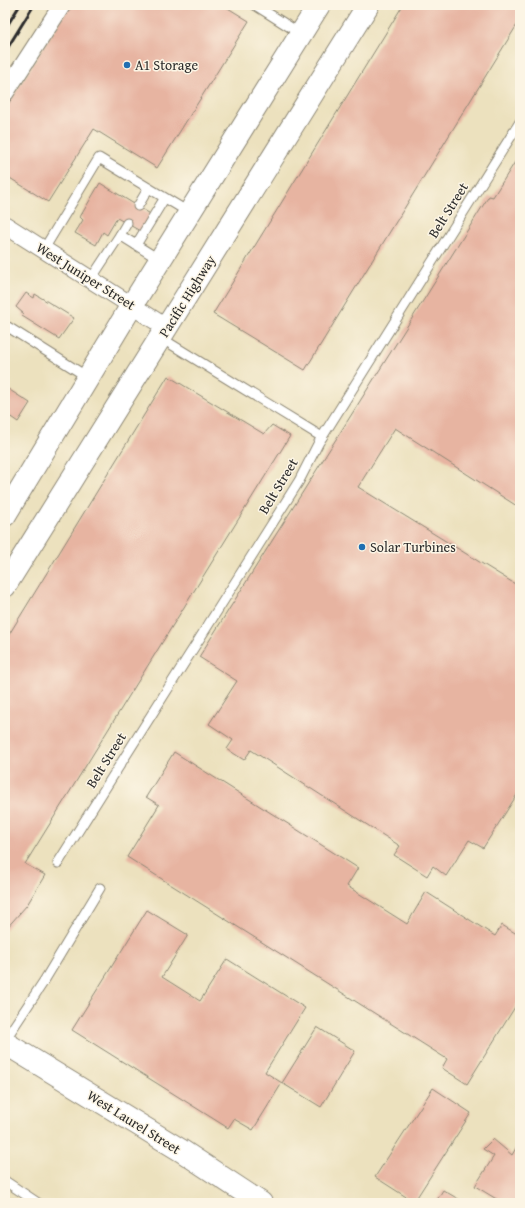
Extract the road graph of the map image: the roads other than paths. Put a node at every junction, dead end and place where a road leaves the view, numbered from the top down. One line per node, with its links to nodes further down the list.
1 (62, 5): 6 (street)
2 (255, 5): 5 (lane)
3 (319, 5): 5 (main road)
4 (368, 5): 21 (main road, Pacific Highway)
5 (301, 34): 11 (main road)
6 (5, 93)
7 (520, 122): 23 (lane, Belt Street)
8 (148, 189): 9 (lane); 10 (lane); 16 (lane)
9 (164, 199): 11 (lane); 15 (lane)
10 (138, 206)
11 (190, 214): 17 (main road)
12 (127, 223): 14 (lane)
13 (5, 225): 16 (street, West Juniper Street)
14 (120, 235): 15 (lane); 18 (lane)
15 (136, 245): 17 (lane)
16 (44, 249): 18 (street, West Juniper Street)
17 (161, 260): 19 (main road)
18 (91, 279): 19 (street, West Juniper Street)
19 (132, 305): 21 (street, West Juniper Street); 22 (main road)
20 (8, 327): 22 (lane)
21 (164, 333): 23 (lane); 25 (main road, Pacific Highway)
22 (89, 378): 24 (main road)
23 (322, 437): 26 (lane, Belt Street)
24 (5, 515)
25 (5, 586)
26 (58, 863)
27 (100, 888): 28 (lane)
28 (5, 1041): 31 (main road, West Laurel Street)
29 (5, 1180): 30 (lane)
30 (38, 1203)
31 (261, 1203)

